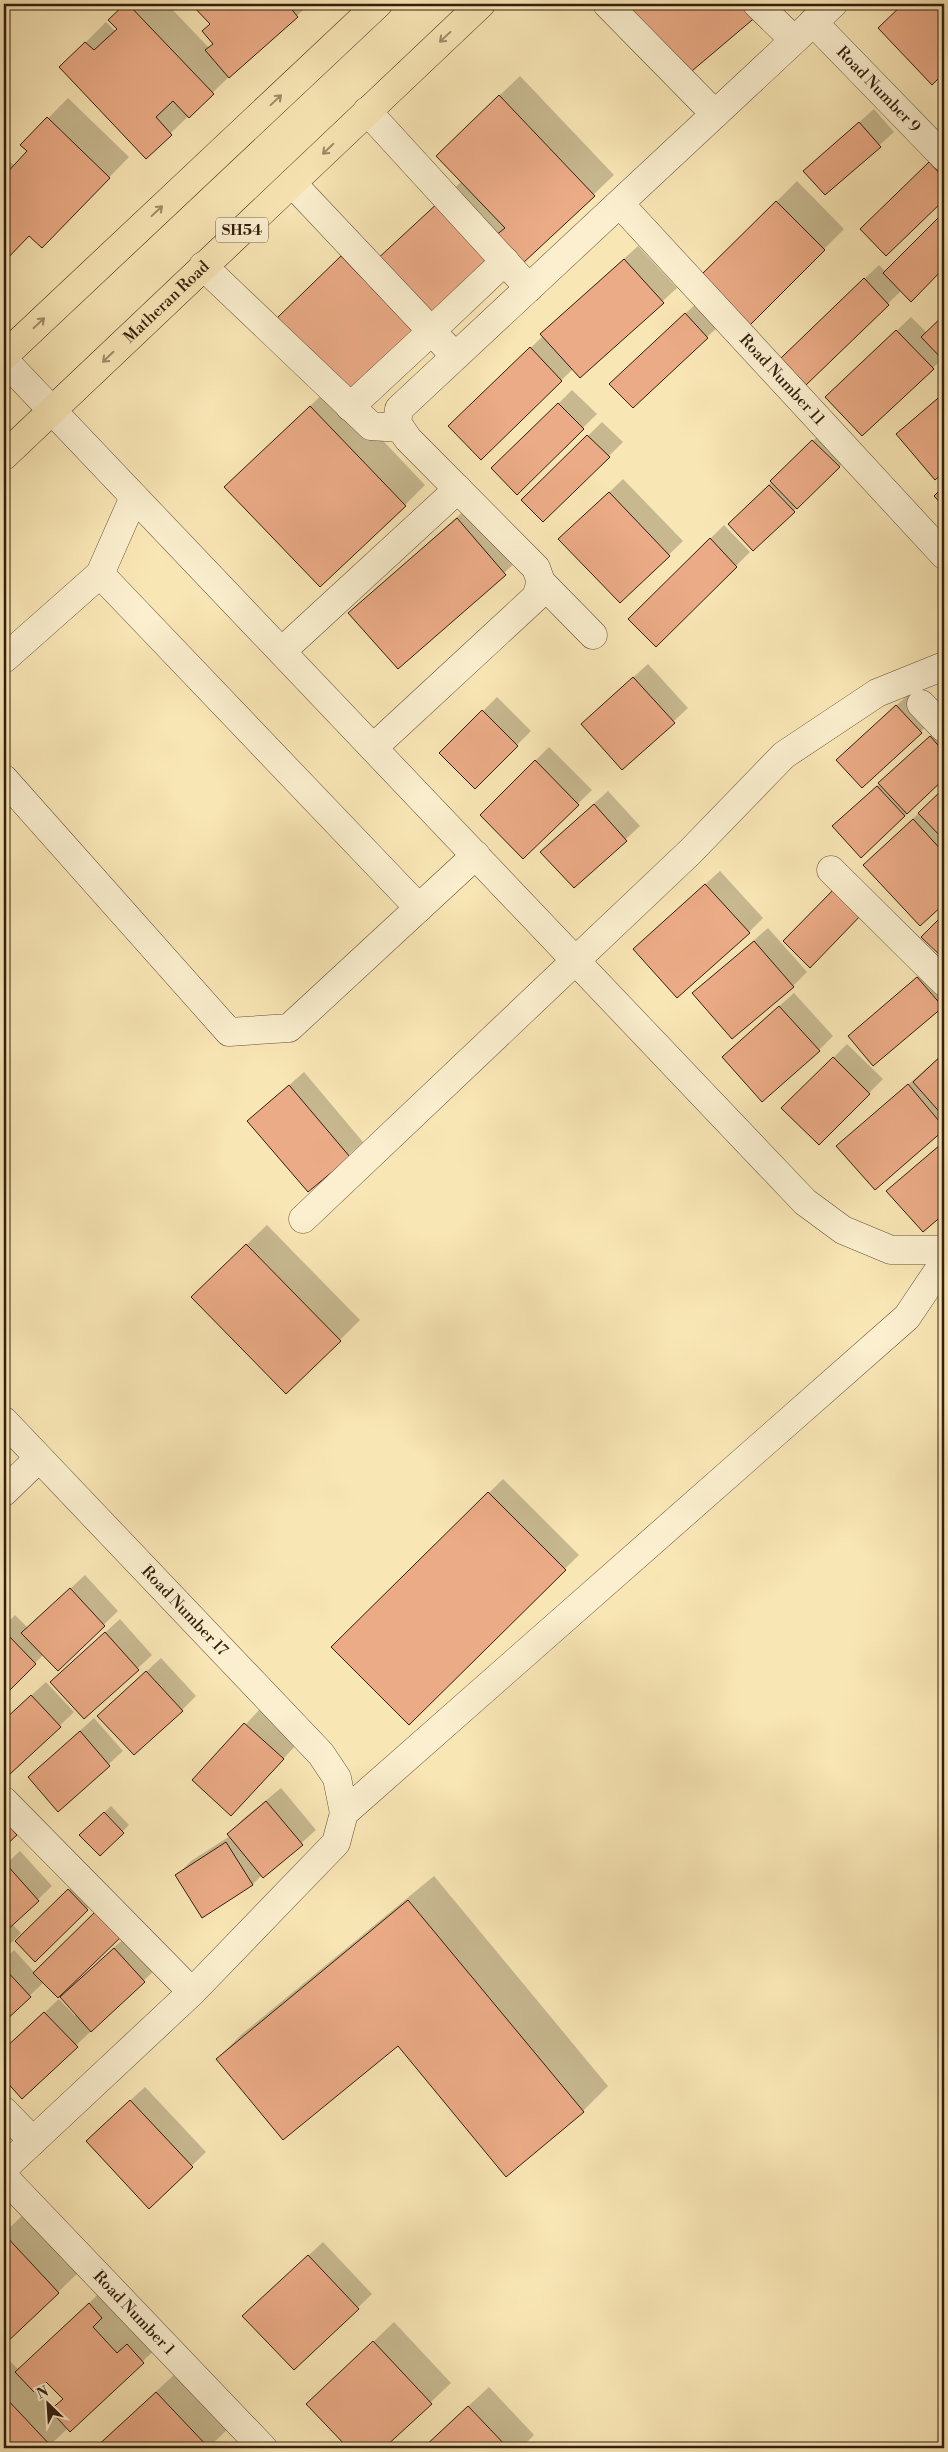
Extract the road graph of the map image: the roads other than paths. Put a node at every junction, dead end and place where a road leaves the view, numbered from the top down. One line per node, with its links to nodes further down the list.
1 (378, 4): 16 (main road, one-way to 1)
2 (481, 4): 7 (main road, Matheran Road / SH54, one-way to 7)
3 (607, 4): 8 (street)
4 (757, 4): 6 (street, Road Number 9)
5 (833, 4): 6 (street)
6 (803, 30): 8 (street); 9 (street, Road Number 9)
7 (367, 112): 10 (main road, Matheran Road / SH54, one-way to 10); 12 (street)
8 (715, 114): 11 (street)
9 (944, 157)
10 (287, 188): 13 (main road, Matheran Road / SH54); 15 (street)
11 (620, 204): 14 (street); 24 (street, Road Number 11)
12 (505, 261): 14 (street); 15 (street)
13 (204, 266): 18 (street); 19 (main road, Matheran Road / SH54, one-way to 19)
14 (529, 288): 17 (street)
15 (427, 335): 17 (street); 18 (street)
16 (4, 358): 19 (street)
17 (451, 360): 20 (street)
18 (350, 407): 20 (street)
19 (51, 411): 21 (main road, Matheran Road / SH54); 23 (street)
20 (400, 428): 22 (street)
21 (4, 456)
22 (458, 489): 26 (street); 28 (street)
23 (134, 498): 25 (street); 28 (street)
24 (944, 555)
25 (100, 574): 29 (street); 37 (street)
26 (541, 582): 27 (street); 33 (street)
27 (593, 634)
28 (282, 651): 33 (street)
29 (4, 659)
30 (944, 666): 38 (street)
31 (921, 704): 32 (street)
32 (944, 728)
33 (374, 747): 35 (street)
34 (4, 779): 37 (street)
35 (476, 855): 37 (street); 38 (street)
36 (831, 870): 39 (street)
37 (419, 908)
38 (576, 961): 40 (street); 41 (street)
39 (944, 982)
40 (303, 1219)
41 (944, 1250)
42 (944, 1262): 47 (street)
43 (4, 1421): 44 (street, Road Number 17)
44 (39, 1458): 45 (street); 47 (street, Road Number 17)
45 (4, 1492)
46 (4, 1801): 48 (street)
47 (344, 1813): 48 (street)
48 (192, 1992): 50 (street)
49 (4, 2111): 50 (street)
50 (32, 2141): 51 (street)
51 (4, 2168)
52 (4, 2178): 53 (street, Road Number 1)
53 (263, 2448)

